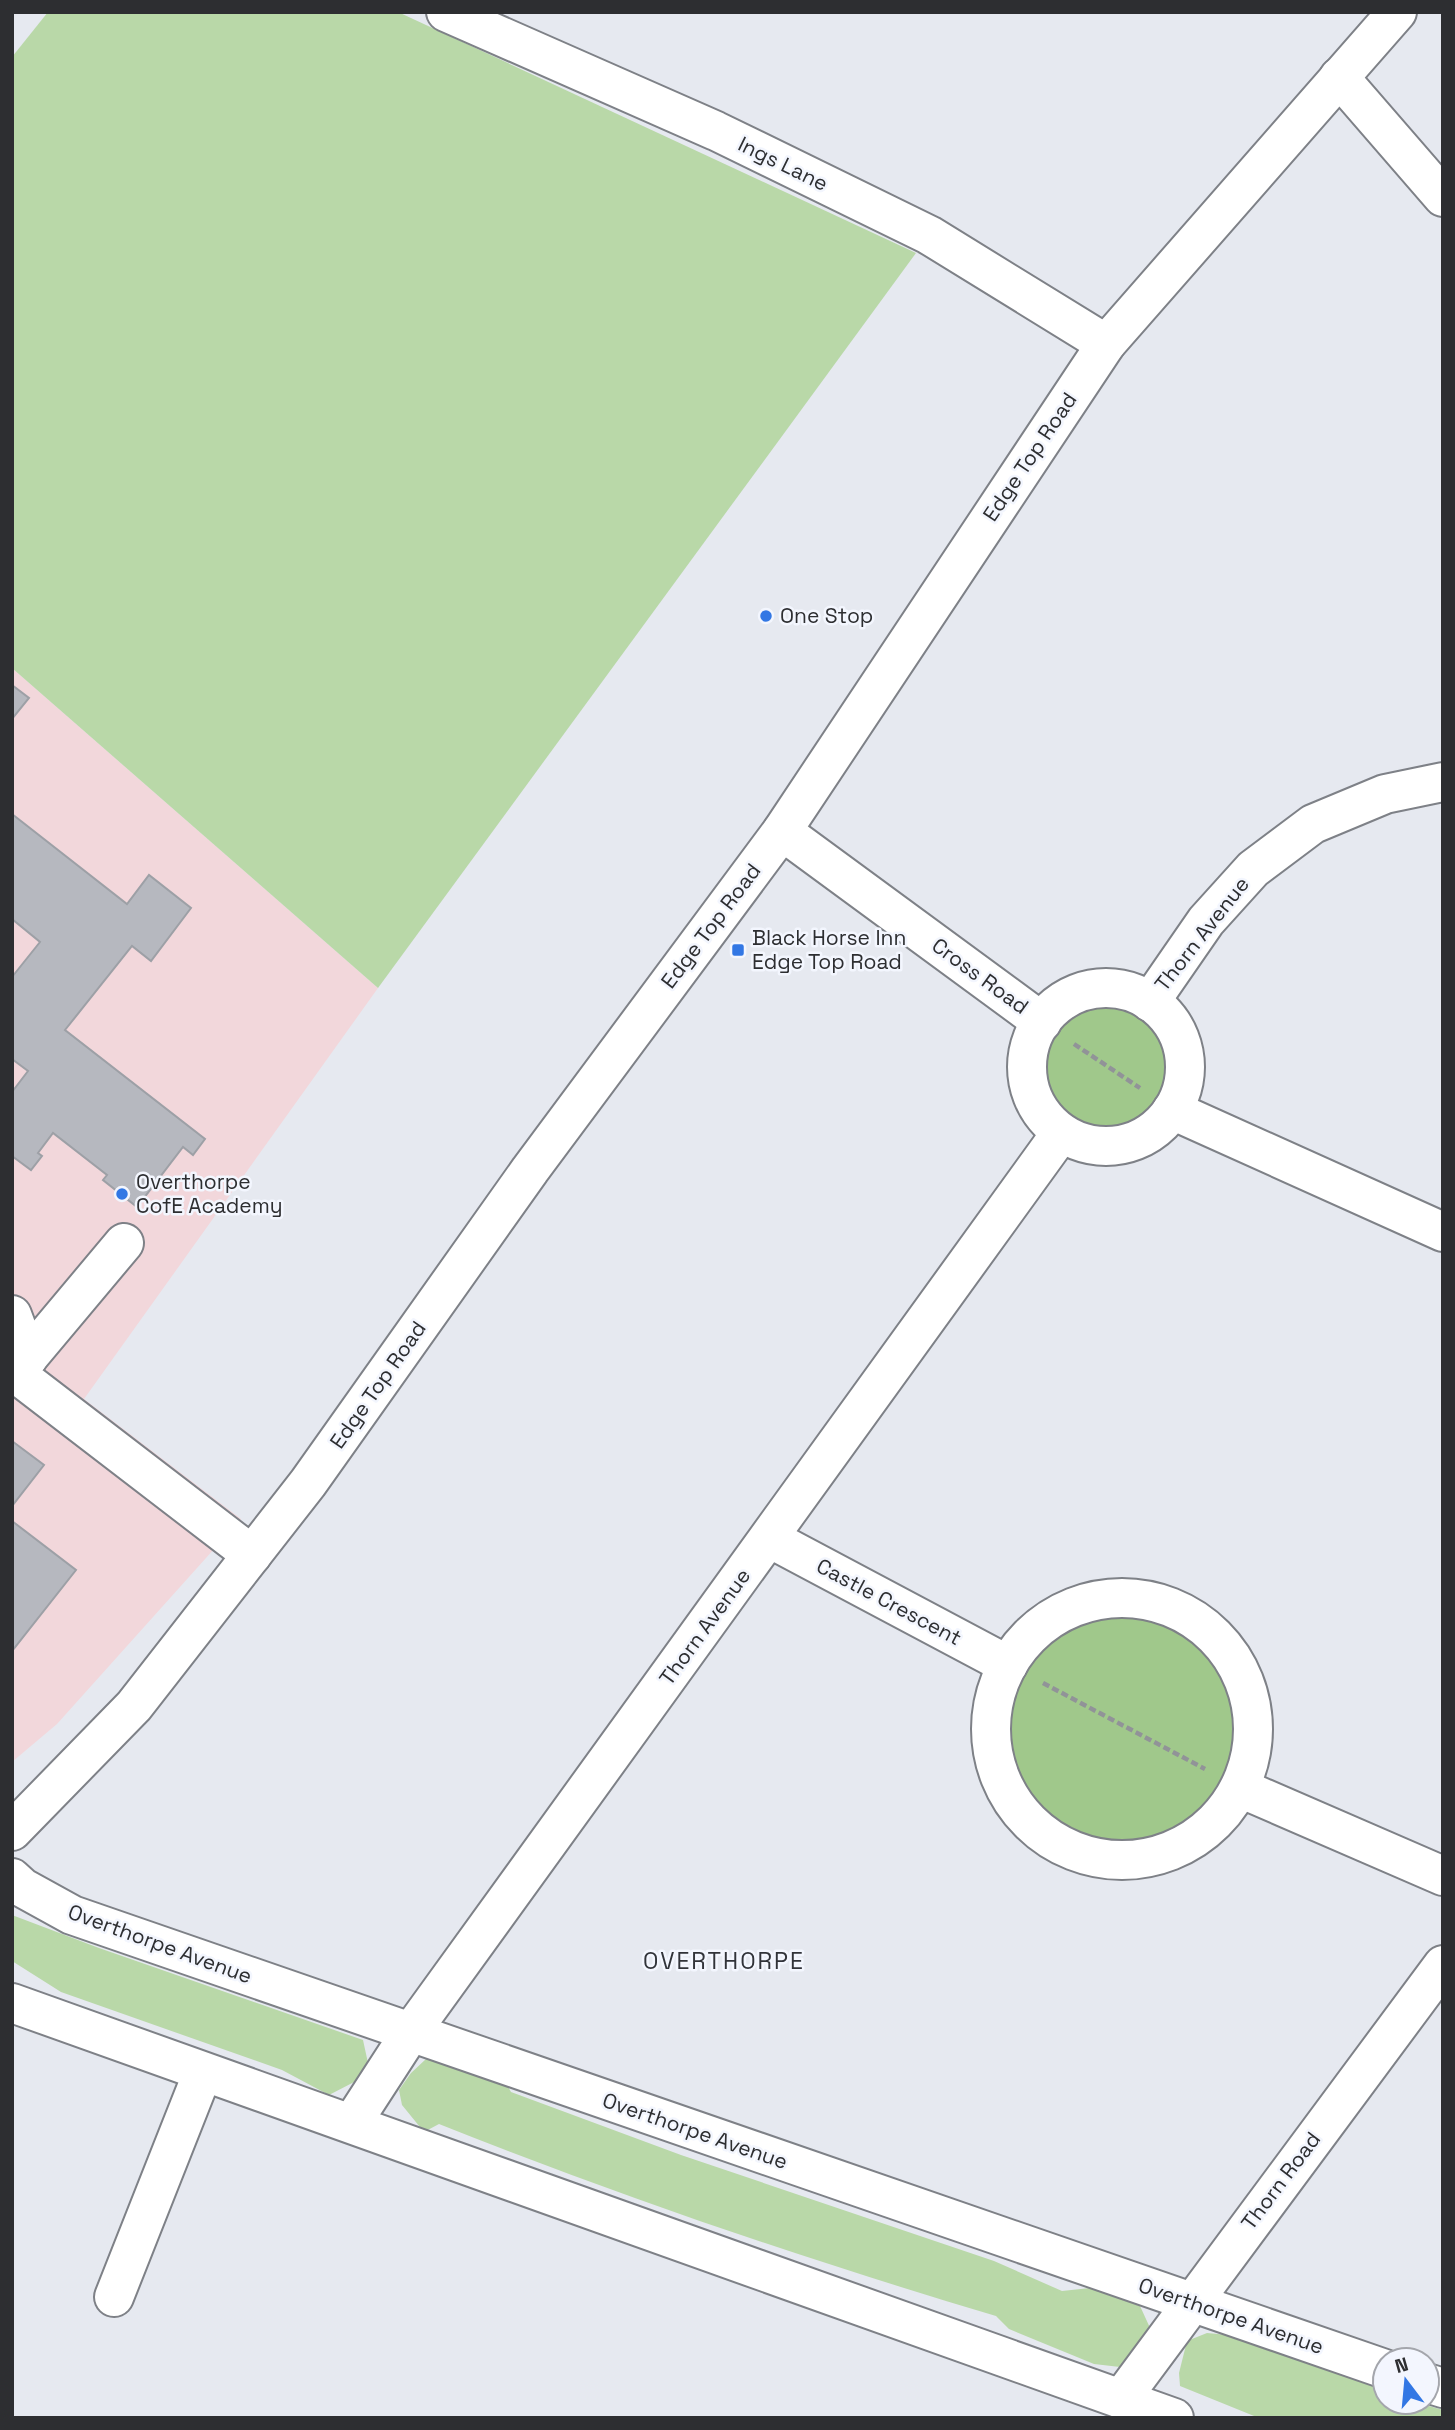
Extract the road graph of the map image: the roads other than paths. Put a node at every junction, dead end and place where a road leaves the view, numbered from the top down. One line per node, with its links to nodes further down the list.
1 (446, 12): 5 (street, Ings Lane)
2 (1397, 12): 3 (street, Edge Top Road)
3 (1339, 77): 4 (street); 5 (street, Edge Top Road)
4 (1443, 197)
5 (1106, 344): 7 (street, Edge Top Road)
6 (1443, 782): 8 (street, Thorn Avenue)
7 (782, 831): 9 (street, Cross Road); 17 (street, Edge Top Road)
8 (1150, 1002): 9 (street, Thorn Avenue); 10 (street, Thorn Avenue)
9 (1042, 1022): 11 (street, Thorn Avenue)
10 (1172, 1110): 11 (street, Thorn Avenue); 12 (street)
11 (1061, 1133): 16 (street, Thorn Avenue)
12 (1443, 1232)
13 (124, 1243): 15 (street)
14 (12, 1315): 15 (street)
15 (28, 1358): 17 (street)
16 (769, 1538): 18 (street, Castle Crescent); 25 (street, Thorn Avenue)
17 (252, 1556): 20 (street, Edge Top Road)
18 (1008, 1665): 19 (street); 19 (street)
19 (1240, 1788): 21 (street)
20 (12, 1831)
21 (1443, 1876)
22 (12, 1878): 25 (street, Overthorpe Avenue)
23 (1443, 1965): 29 (street, Thorn Road)
24 (12, 2003): 26 (street)
25 (411, 2032): 27 (street, Thorn Avenue); 29 (street, Overthorpe Avenue)
26 (203, 2072): 27 (street); 28 (street)
27 (352, 2123): 31 (street)
28 (114, 2297)
29 (1191, 2302): 30 (street, Overthorpe Avenue); 31 (street, Thorn Road)
30 (1371, 2364)
31 (1121, 2399): 32 (street)
32 (1174, 2418)

